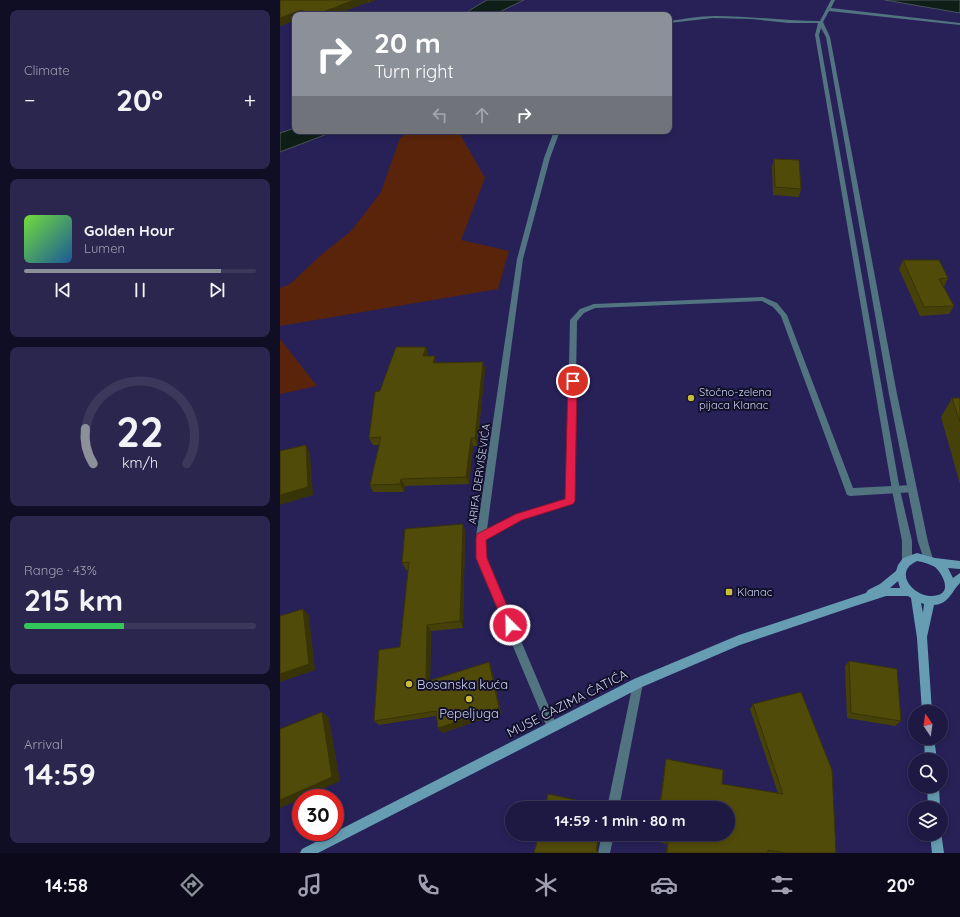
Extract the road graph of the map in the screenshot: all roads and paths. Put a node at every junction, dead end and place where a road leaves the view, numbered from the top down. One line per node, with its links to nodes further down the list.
1 (832, 2): 2 (street)
2 (827, 9): 4 (street); 5 (street)
3 (672, 22): 4 (street)
4 (821, 22): 7 (street); 8 (street)
5 (960, 24)
6 (556, 134): 9 (street, ARIFA DERVIŠEVIĆA)
7 (912, 489): 8 (street); 10 (street)
8 (896, 490): 9 (street); 11 (street)
9 (481, 538): 22 (street, ARIFA DERVIŠEVIĆA)
10 (931, 560): 11 (main road); 12 (main road); 15 (main road)
11 (907, 561): 13 (main road)
12 (960, 565)
13 (900, 574): 16 (main road); 18 (main road)
14 (960, 577): 15 (main road)
15 (950, 586): 17 (main road)
16 (912, 594): 17 (main road); 18 (main road); 19 (main road)
17 (930, 601): 19 (main road)
18 (852, 602): 20 (main road, MUSE ĆAZIMA ĆATIĆA)
19 (922, 638): 21 (main road)
20 (638, 683): 22 (main road, MUSE ĆAZIMA ĆATIĆA); 23 (street)
21 (927, 705)
22 (552, 726): 26 (main road, MUSE ĆAZIMA ĆATIĆA)
23 (614, 801)
24 (607, 841): 27 (street)
25 (937, 841): 28 (main road)
26 (306, 853)
27 (604, 853)
28 (938, 853)

